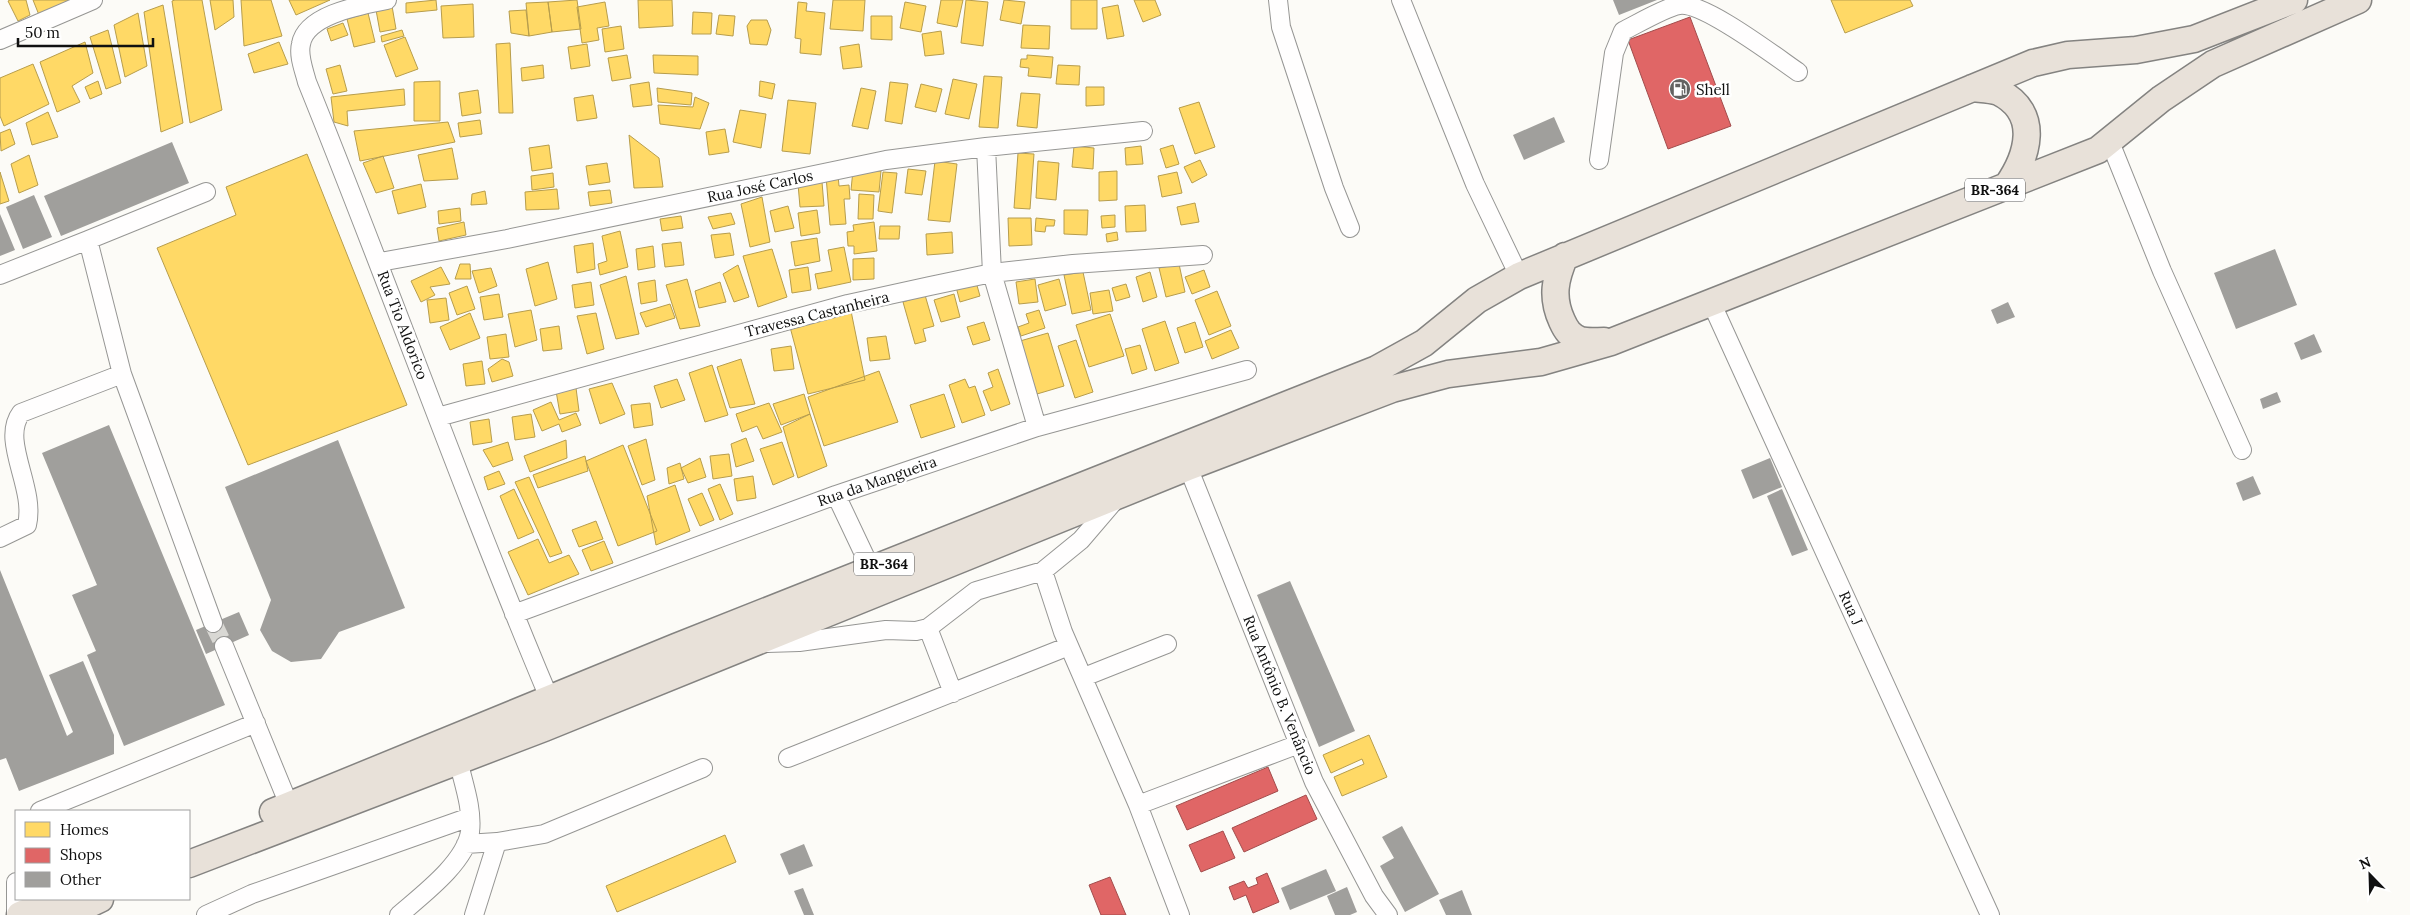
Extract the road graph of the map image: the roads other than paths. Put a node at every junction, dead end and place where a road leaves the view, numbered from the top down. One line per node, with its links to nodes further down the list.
1 (93, 0): 7 (street)
2 (387, 0): 20 (street, Rua Tio Aldorico)
3 (1278, 0): 16 (street)
4 (1401, 0): 23 (street)
5 (2294, 0): 9 (highway, BR-364)
6 (2358, 0): 11 (highway, BR-364)
7 (0, 40)
8 (1798, 72): 13 (street)
9 (1972, 88): 14 (highway); 19 (highway, BR-364)
10 (1143, 131): 12 (street, Rua José Carlos)
11 (2110, 142): 14 (highway, BR-364); 30 (street)
12 (986, 146): 20 (street, Rua José Carlos); 21 (street)
13 (1599, 160)
14 (2007, 186): 24 (highway, BR-364)
15 (206, 192): 17 (street)
16 (1350, 228)
17 (88, 240): 22 (street); 27 (street)
18 (1203, 255): 21 (street, Travessa Castanheira)
19 (1565, 256): 23 (highway, BR-364); 25 (highway)
20 (380, 262): 28 (street, Rua Tio Aldorico)
21 (992, 273): 28 (street, Travessa Castanheira); 29 (street)
22 (0, 275)
23 (1519, 276): 35 (highway, BR-364)
24 (1711, 302): 25 (highway, BR-364); 71 (street, Rua J)
25 (1611, 342): 31 (highway, BR-364)
26 (1247, 370): 29 (street, Rua da Mangueira)
27 (122, 374): 34 (street); 38 (street)
28 (438, 417): 37 (street, Rua Tio Aldorico)
29 (1037, 427): 33 (street, Rua da Mangueira)
30 (2242, 450)
31 (1188, 467): 32 (highway, BR-364); 48 (street, Rua Antônio B. Venâncio)
32 (1120, 494): 36 (street); 40 (highway, BR-364)
33 (836, 495): 35 (street); 37 (street, Rua da Mangueira)
34 (0, 538)
35 (871, 569): 46 (highway, BR-364)
36 (1043, 571): 39 (street); 43 (street)
37 (514, 614): 46 (street, Rua Tio Aldorico)
38 (213, 623)
39 (928, 628): 40 (street); 45 (street)
40 (752, 644): 50 (highway, BR-364)
41 (1167, 644): 44 (street)
42 (224, 646): 47 (street)
43 (1070, 646): 44 (street); 45 (street)
44 (1084, 677): 53 (street)
45 (952, 693): 49 (street)
46 (550, 700): 52 (highway, BR-364)
47 (256, 723): 52 (street); 54 (street)
48 (1299, 744): 53 (street); 70 (street, Rua Antônio B. Venâncio)
49 (788, 758)
50 (458, 760): 55 (street); 59 (highway, BR-364)
51 (703, 768): 56 (street)
52 (289, 805): 58 (highway, BR-364)
53 (1138, 805): 69 (street)
54 (42, 810)
55 (470, 817): 57 (street); 66 (street)
56 (497, 842): 57 (street); 68 (street)
57 (466, 844): 67 (street)
58 (190, 846)
59 (190, 864)
60 (16, 900): 63 (street)
61 (56, 900): 64 (highway)
62 (98, 900): 65 (highway)
63 (16, 915)
64 (20, 915)
65 (66, 915)
66 (206, 915)
67 (399, 915)
68 (474, 915)
69 (1180, 915)
70 (1388, 915)
71 (1990, 915)

